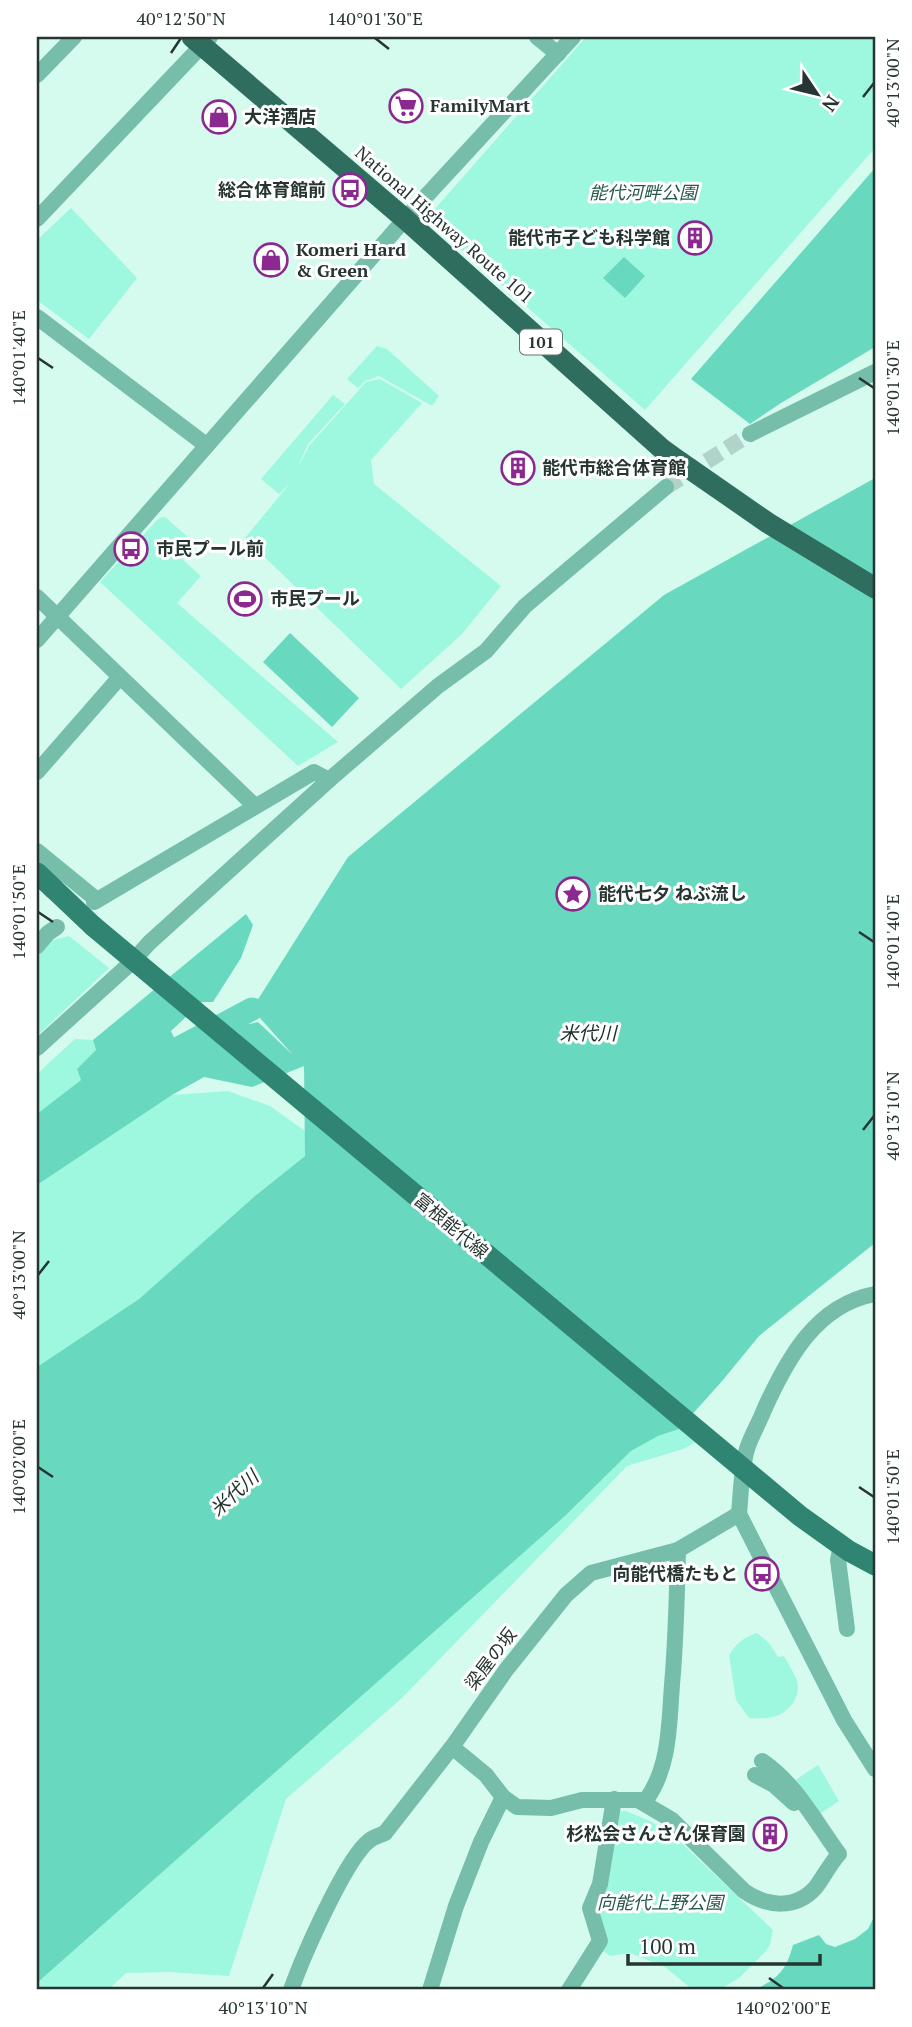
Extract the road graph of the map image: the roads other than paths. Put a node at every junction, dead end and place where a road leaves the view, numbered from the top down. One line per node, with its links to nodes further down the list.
1 (74, 37): 6 (street)
2 (537, 37): 5 (street)
3 (573, 37): 5 (street)
4 (201, 40): 7 (street); 8 (highway, National Highway Route 101 / 101)
5 (558, 54): 8 (street)
6 (37, 75)
7 (37, 219)
8 (405, 219): 12 (street); 14 (highway, National Highway Route 101 / 101, bridge)
9 (37, 317): 12 (street)
10 (875, 372): 11 (street)
11 (750, 434)
12 (206, 445): 16 (street)
13 (666, 487): 20 (street)
14 (875, 588)
15 (37, 597): 16 (street)
16 (58, 617): 17 (street); 18 (street)
17 (37, 640)
18 (120, 677): 19 (street); 21 (street)
19 (37, 772)
20 (329, 780): 21 (street); 26 (street)
21 (254, 806): 22 (street)
22 (37, 851)
23 (37, 873): 26 (main road, 富根能代線, bridge)
24 (37, 919): 25 (street)
25 (37, 946)
26 (140, 967): 27 (street); 29 (main road, 富根能代線)
27 (37, 1048)
28 (875, 1294): 29 (street)
29 (743, 1470): 30 (street); 31 (main road, 富根能代線)
30 (739, 1514): 32 (street, 梁屋の坂); 37 (street)
31 (841, 1545): 33 (main road, 富根能代線); 34 (street)
32 (678, 1550): 35 (street, 梁屋の坂); 40 (street)
33 (875, 1565)
34 (847, 1629)
35 (452, 1747): 38 (street); 41 (street, 梁屋の坂)
36 (759, 1768): 40 (street)
37 (875, 1769)
38 (503, 1797): 39 (street); 42 (street)
39 (614, 1799): 40 (street); 43 (street)
40 (638, 1800)
41 (298, 1987)
42 (430, 1990)
43 (569, 1990)

